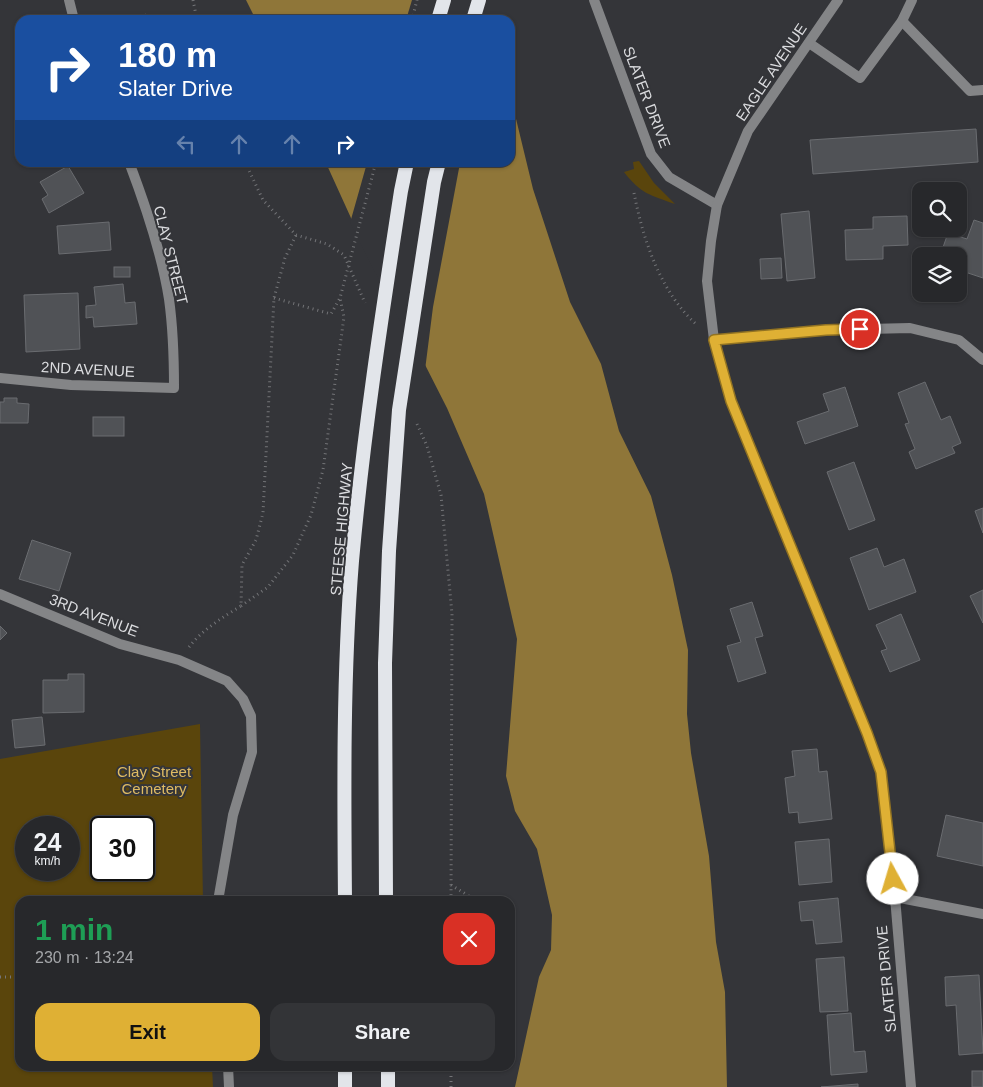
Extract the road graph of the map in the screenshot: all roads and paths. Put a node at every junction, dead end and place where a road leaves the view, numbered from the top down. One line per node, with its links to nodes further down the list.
1 (69, 0): 9 (street)
2 (193, 0): 10 (path)
3 (417, 0): 11 (path)
4 (444, 0): 12 (highway)
5 (479, 0): 13 (highway)
6 (594, 0): 22 (street, SLATER DRIVE)
7 (838, 0): 15 (street, EAGLE AVENUE)
8 (912, 0): 14 (street)
9 (73, 15)
10 (196, 15)
11 (413, 15)
12 (440, 15)
13 (474, 15)
14 (902, 21): 15 (street); 16 (street)
15 (809, 42): 22 (street, EAGLE AVENUE)
16 (983, 90)
17 (131, 167): 30 (street, CLAY STREET)
18 (375, 167): 25 (path)
19 (406, 167): 36 (highway, STEESE HIGHWAY)
20 (438, 167): 37 (highway)
21 (634, 193): 26 (path)
22 (717, 205): 27 (street, EAGLE AVENUE)
23 (296, 235): 24 (path)
24 (274, 298): 25 (path); 32 (path)
25 (340, 298): 32 (path)
26 (689, 318)
27 (714, 340): 28 (street); 39 (street, SLATER DRIVE)
28 (983, 360)
29 (0, 378): 30 (street, 2ND AVENUE)
30 (174, 388)
31 (0, 594): 33 (street, 3RD AVENUE)
32 (241, 606): 33 (path)
33 (179, 660): 35 (street)
34 (450, 885): 38 (path)
35 (219, 896)
36 (345, 896)
37 (386, 896)
38 (469, 896)
39 (895, 897): 40 (street); 51 (street, SLATER DRIVE)
40 (983, 914)
41 (15, 977): 42 (path)
42 (0, 978)
43 (228, 1071): 47 (street)
44 (345, 1071): 48 (highway)
45 (388, 1071): 49 (highway)
46 (451, 1071): 50 (path)
47 (229, 1087)
48 (345, 1087)
49 (388, 1087)
50 (451, 1087)
51 (911, 1087)

